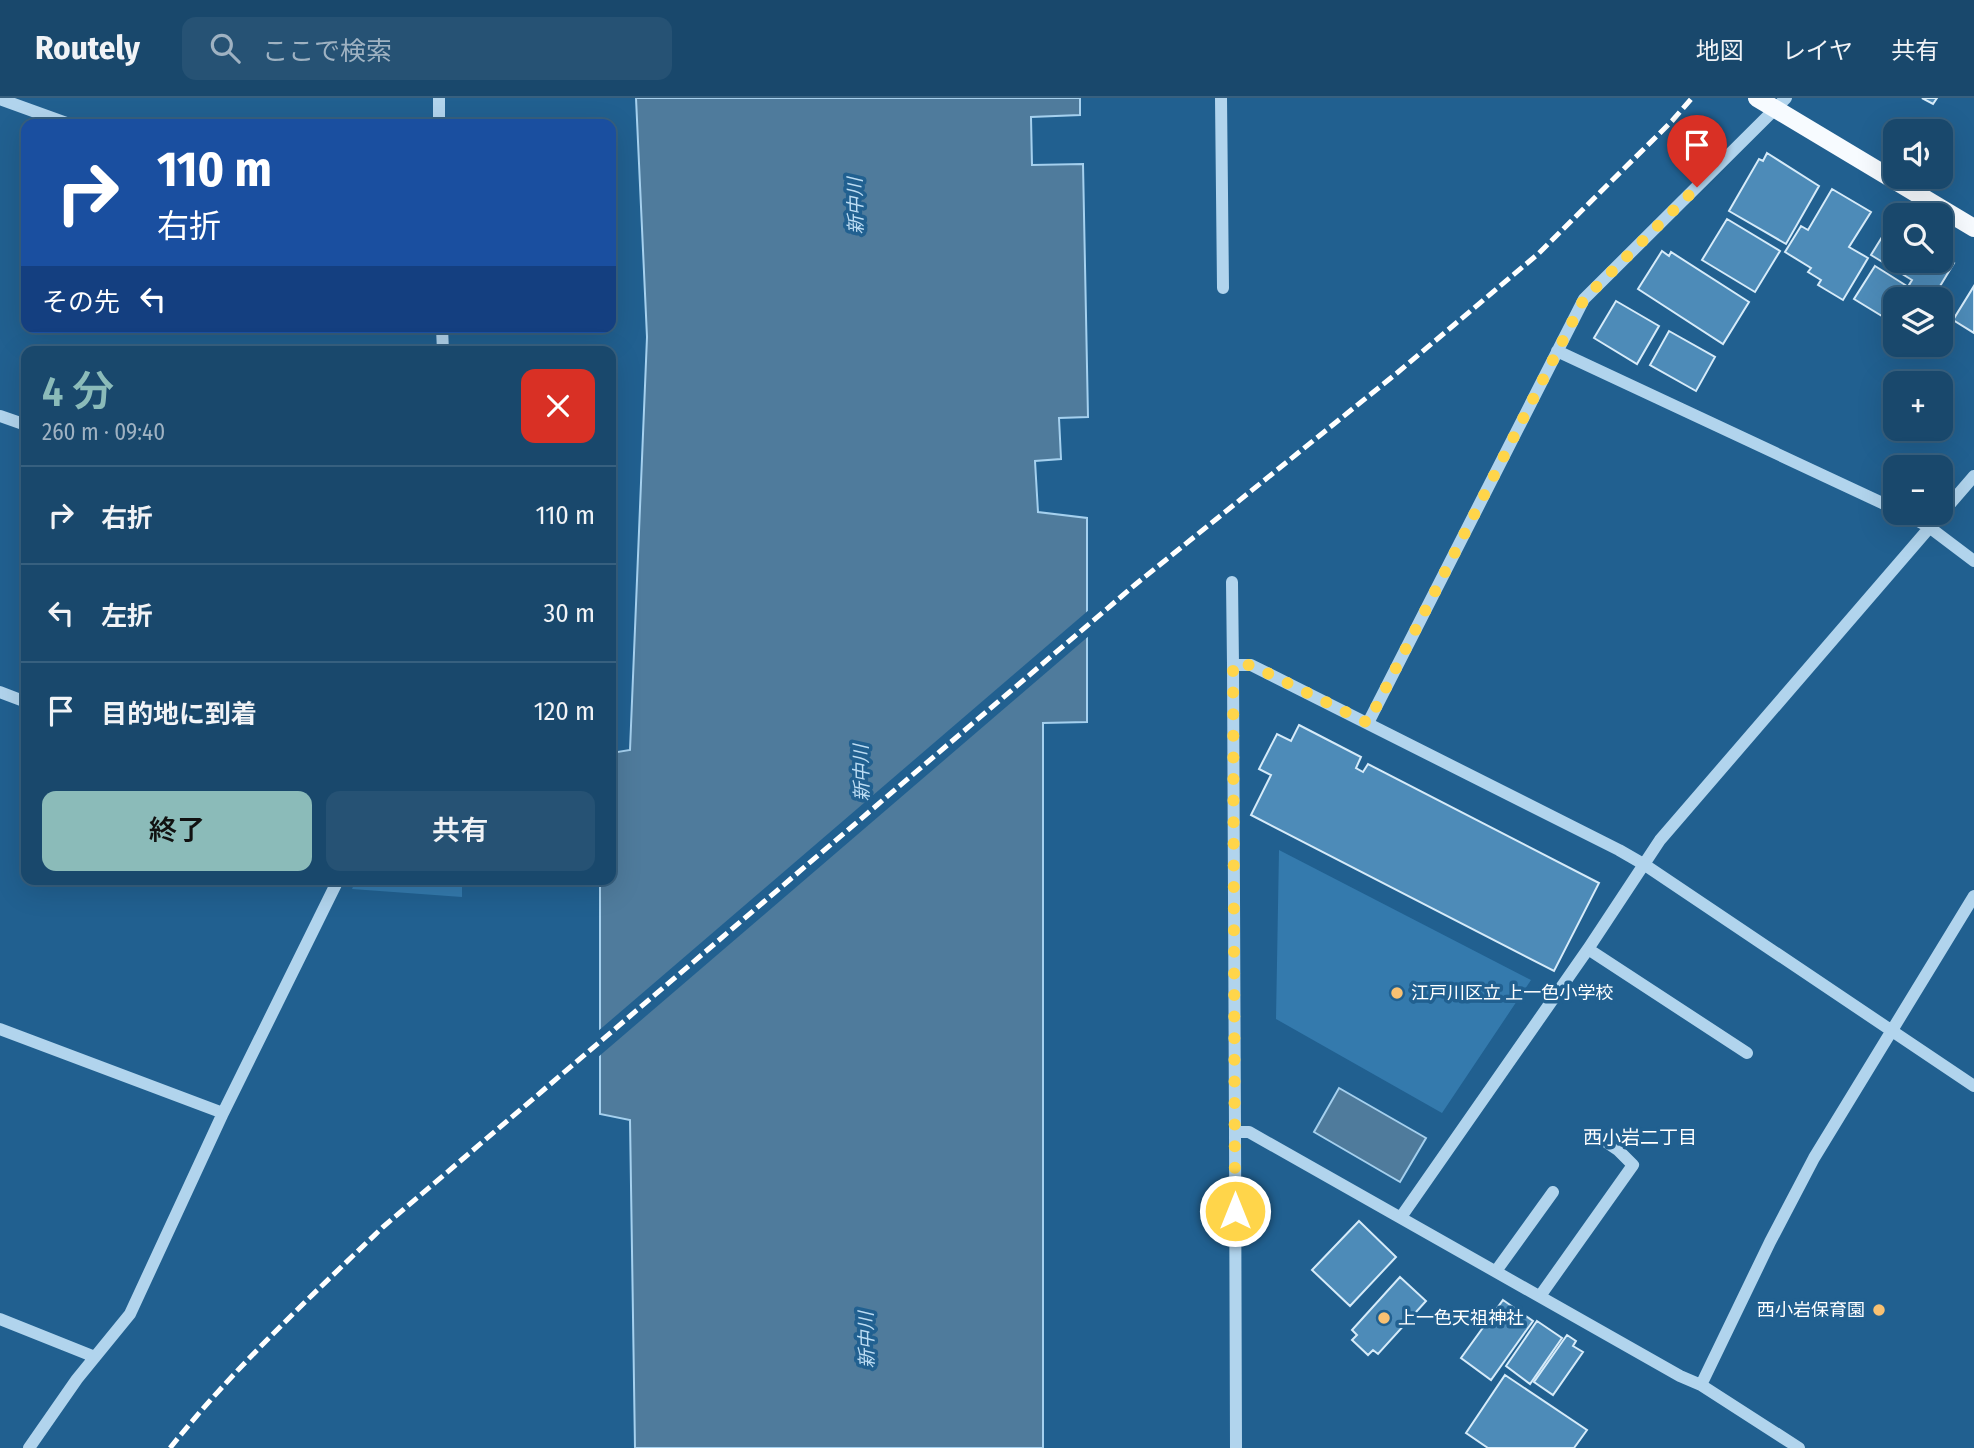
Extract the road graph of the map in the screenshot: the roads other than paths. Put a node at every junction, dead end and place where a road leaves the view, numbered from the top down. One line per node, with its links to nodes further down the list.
1 (439, 98): 7 (street)
2 (1221, 98): 9 (street)
3 (1757, 98): 5 (main road)
4 (0, 99): 6 (street)
5 (1781, 104): 8 (main road); 10 (street)
6 (55, 119)
7 (439, 119)
8 (1974, 228)
9 (1223, 288)
10 (1557, 351): 14 (street); 22 (street)
11 (0, 415): 12 (street)
12 (21, 423)
13 (1974, 476): 16 (street)
14 (1883, 503)
15 (1925, 525): 16 (street)
16 (1929, 527): 17 (street); 23 (street)
17 (1974, 561)
18 (1232, 582): 19 (street)
19 (1233, 665): 22 (street); 32 (street)
20 (0, 692): 21 (street)
21 (21, 700)
22 (1368, 723): 23 (street)
23 (1645, 865): 26 (street); 28 (street)
24 (336, 885): 31 (street)
25 (1974, 896): 28 (street)
26 (1588, 949): 29 (street); 35 (street)
27 (0, 1029): 31 (street)
28 (1892, 1030): 30 (street); 40 (street)
29 (1747, 1053)
30 (1974, 1086)
31 (223, 1113): 39 (street)
32 (1234, 1132): 35 (street); 43 (street)
33 (1593, 1133): 37 (street)
34 (1553, 1192): 36 (street)
35 (1401, 1217): 36 (street)
36 (1496, 1271): 37 (street)
37 (1540, 1296): 40 (street)
38 (0, 1319): 39 (street)
39 (95, 1357): 42 (street)
40 (1701, 1385): 41 (street)
41 (1795, 1447)
42 (29, 1448)
43 (1236, 1448)

